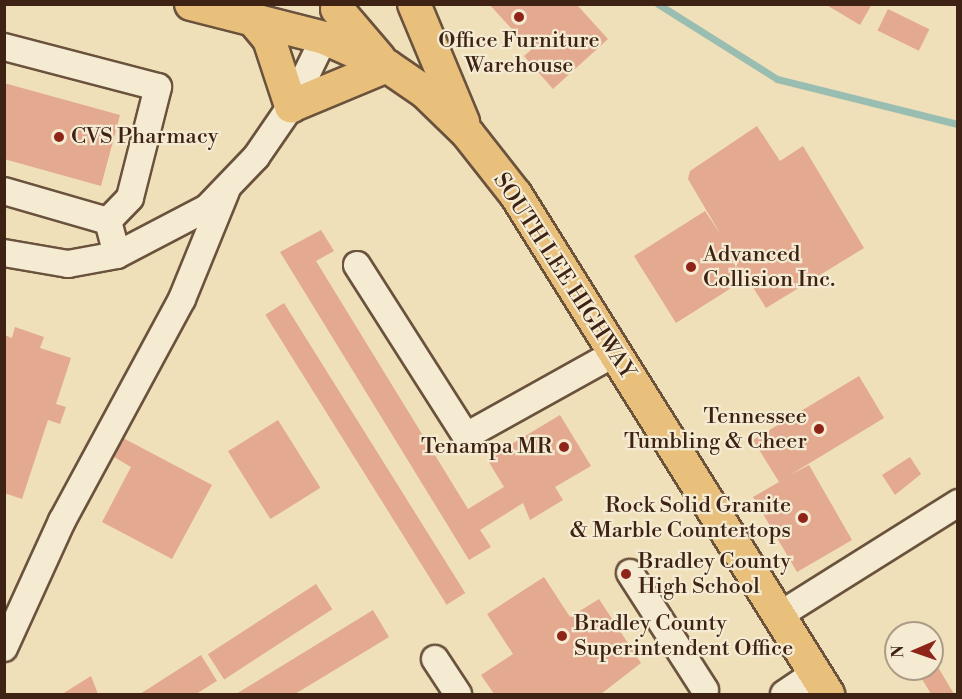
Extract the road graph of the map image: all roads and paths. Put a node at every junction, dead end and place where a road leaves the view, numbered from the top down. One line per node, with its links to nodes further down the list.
1 (191, 4): 4 (main road, SOUTH LEE HIGHWAY)
2 (414, 4): 9 (main road)
3 (333, 6): 5 (main road); 7 (main road, SOUTH LEE HIGHWAY)
4 (253, 20): 5 (main road, SOUTH LEE HIGHWAY); 8 (main road)
5 (324, 38): 7 (main road, SOUTH LEE HIGHWAY); 8 (street)
6 (4, 47): 12 (street)
7 (387, 66): 8 (main road); 9 (main road, SOUTH LEE HIGHWAY)
8 (291, 106): 11 (street)
9 (468, 134): 16 (main road, SOUTH LEE HIGHWAY)
10 (4, 191): 12 (street)
11 (226, 191): 14 (street); 20 (street)
12 (108, 220): 14 (street)
13 (4, 253): 14 (street)
14 (117, 255)
15 (357, 265): 16 (street)
16 (615, 353): 19 (main road, SOUTH LEE HIGHWAY)
17 (957, 503): 19 (street)
18 (630, 573): 23 (street)
19 (778, 616): 22 (main road, SOUTH LEE HIGHWAY)
20 (4, 648)
21 (435, 659): 24 (street)
22 (821, 684): 25 (street)
23 (703, 693)
24 (458, 694)
25 (783, 694)

